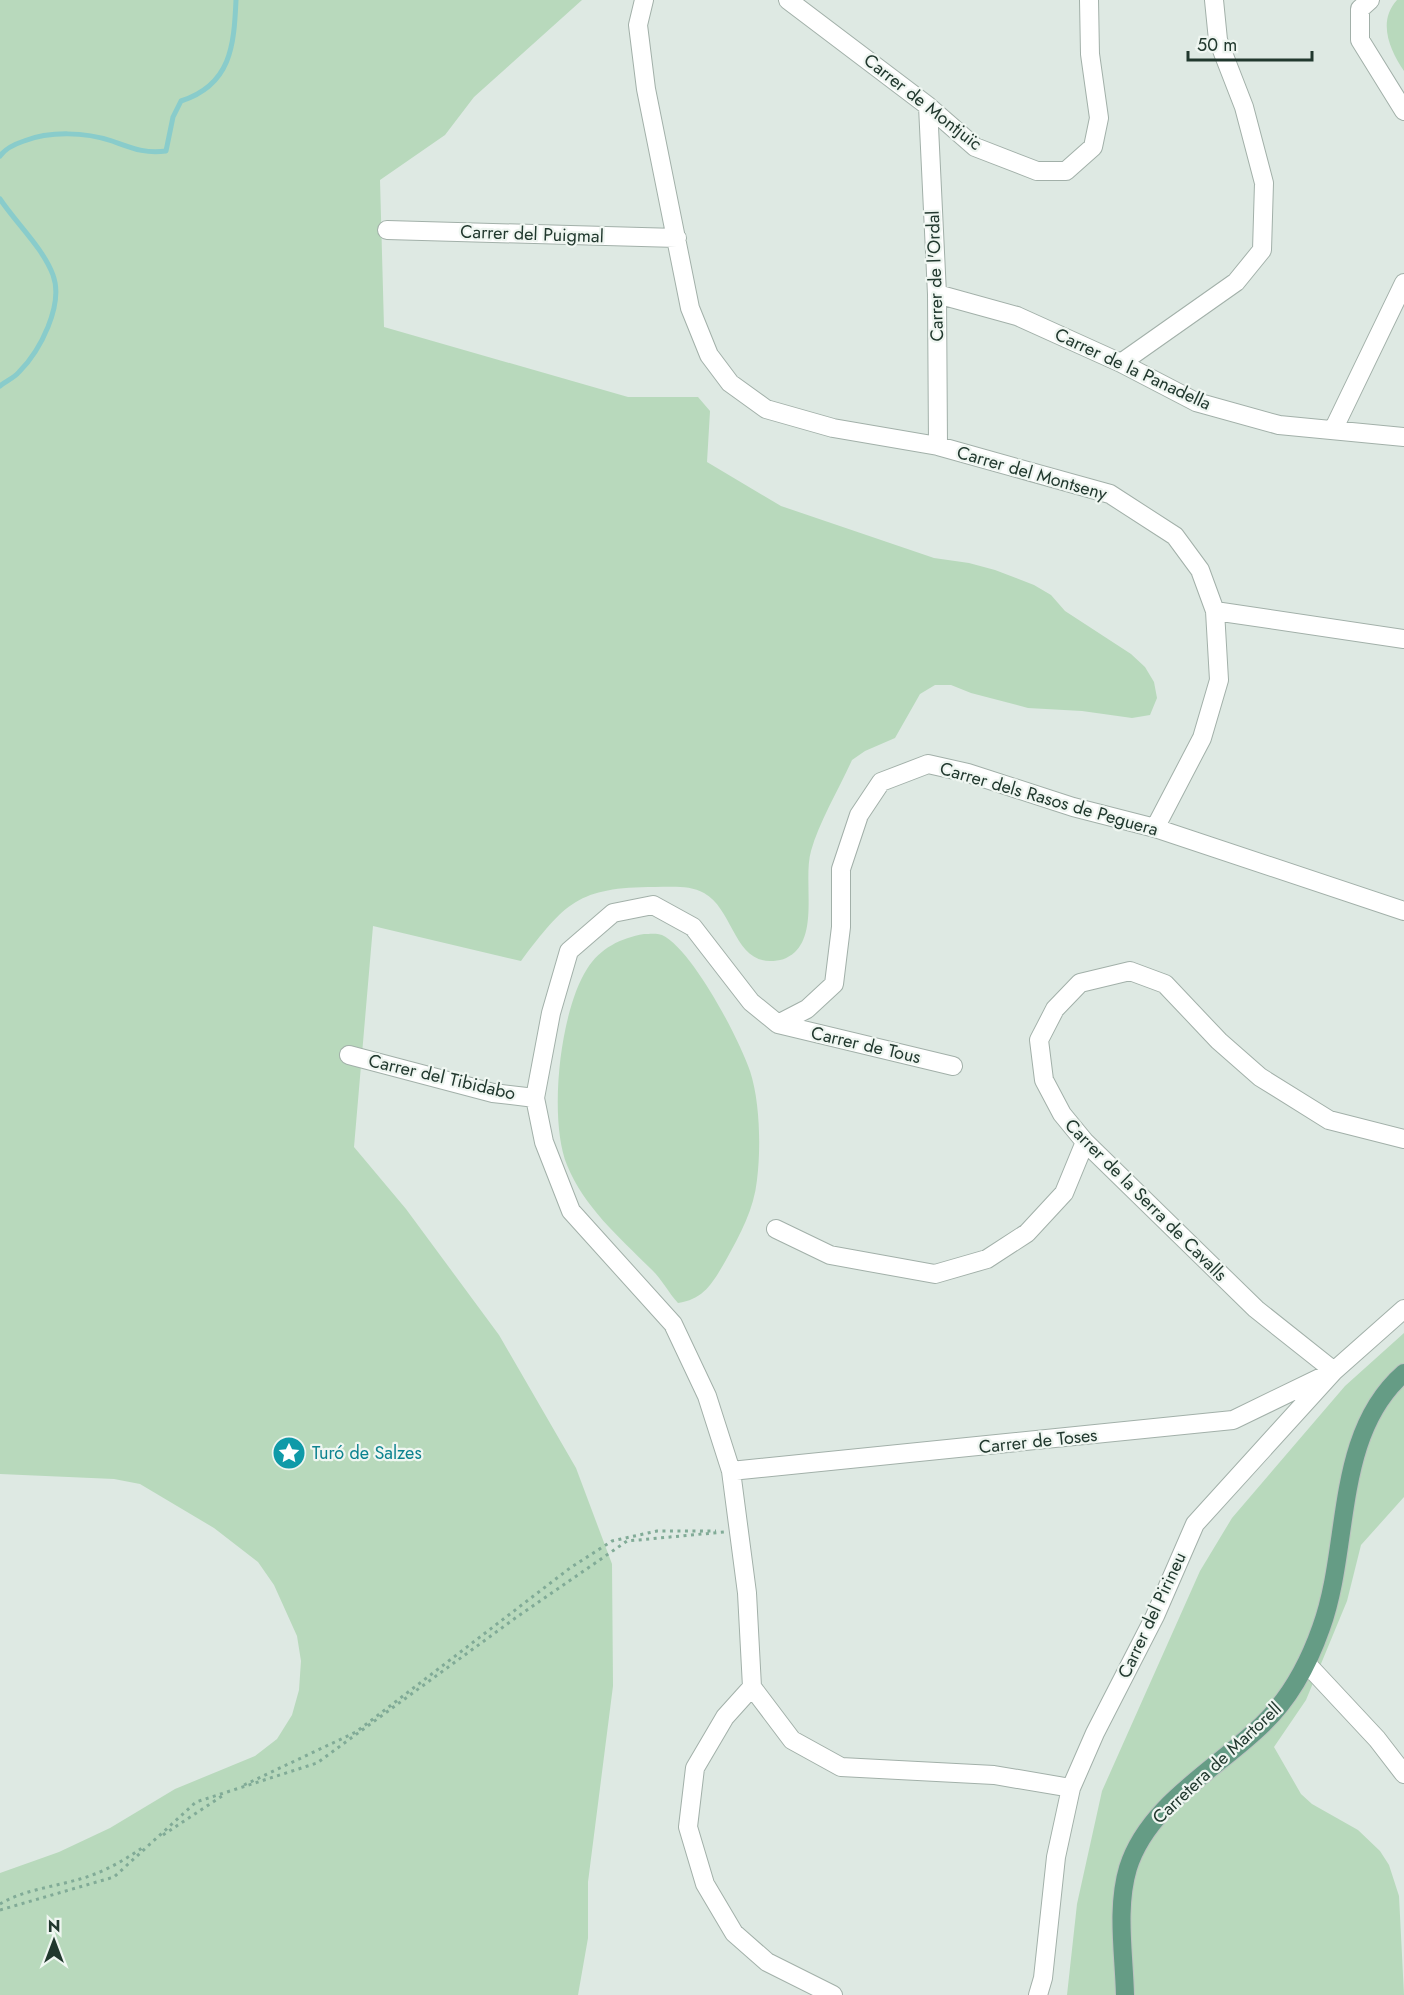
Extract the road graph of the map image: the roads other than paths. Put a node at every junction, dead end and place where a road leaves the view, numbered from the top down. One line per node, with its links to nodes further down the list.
1 (644, 0): 9 (street)
2 (788, 0): 6 (street, Carrer de Montjuïc)
3 (1089, 0): 6 (street, Carrer de Montjuïc)
4 (1214, 0): 12 (street)
5 (1370, 0): 7 (street)
6 (928, 106): 11 (street, Carrer de l'Ordal)
7 (1404, 111)
8 (387, 230): 9 (street, Carrer del Puigmal)
9 (677, 238): 15 (street, Carrer del Montseny)
10 (1404, 283): 13 (street)
11 (938, 294): 12 (street, Carrer de la Panadella); 15 (street, Carrer de l'Ordal)
12 (1121, 363): 13 (street, Carrer de la Panadella)
13 (1334, 428): 14 (street, Carrer de la Panadella)
14 (1404, 437)
15 (938, 446): 16 (street, Carrer del Montseny)
16 (1215, 611): 17 (street); 18 (street, Carrer del Montseny)
17 (1404, 639)
18 (1155, 828): 19 (street, Carrer dels Rasos de Peguera); 20 (street, Carrer dels Rasos de Peguera)
19 (1404, 911)
20 (778, 1024): 22 (street, Carrer de Tous); 23 (street)
21 (349, 1055): 23 (street, Carrer del Tibidabo)
22 (953, 1066)
23 (535, 1098): 30 (street)
24 (1404, 1139): 25 (street, Carrer de la Serra de Cavalls)
25 (1085, 1142): 26 (street); 28 (street, Carrer de la Serra de Cavalls)
26 (776, 1229)
27 (1404, 1309): 28 (street, Carrer del Pirineu)
28 (1334, 1371): 30 (street, Carrer de Toses); 34 (street, Carrer del Pirineu)
29 (1404, 1373): 31 (main road, Carretera de Martorell)
30 (732, 1471): 32 (street)
31 (1307, 1664): 33 (street); 37 (main road, Carretera de Martorell)
32 (752, 1687): 34 (street); 36 (street)
33 (1404, 1774)
34 (1071, 1788): 35 (street, Carrer del Pirineu)
35 (1036, 1994)
36 (833, 1995)
37 (1125, 1995)

